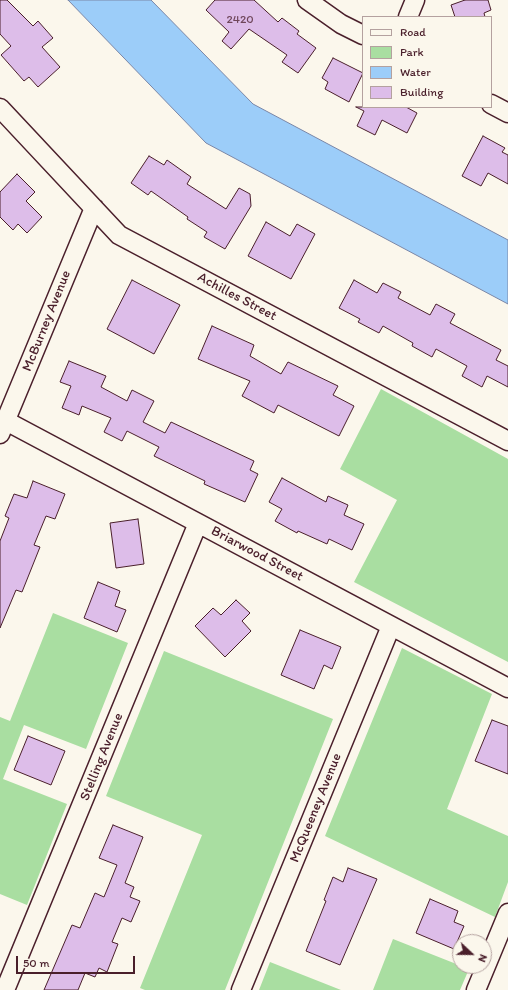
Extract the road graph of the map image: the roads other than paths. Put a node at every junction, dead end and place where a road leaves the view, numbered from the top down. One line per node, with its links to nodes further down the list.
1 (307, 0): 4 (street)
2 (415, 0): 3 (street)
3 (408, 16)
4 (362, 34)
5 (492, 105): 7 (street)
6 (0, 108): 8 (street, Achilles Street)
7 (508, 113)
8 (94, 208): 9 (street, McBurney Avenue); 10 (street, Achilles Street)
9 (3, 428): 11 (street, Briarwood Street)
10 (508, 441)
11 (198, 523): 12 (street, Briarwood Street); 15 (street, Stelling Avenue)
12 (391, 626): 13 (street, Briarwood Street); 16 (street, McQueeney Avenue)
13 (508, 688)
14 (508, 913): 17 (street)
15 (5, 990)
16 (241, 990)
17 (476, 990)

